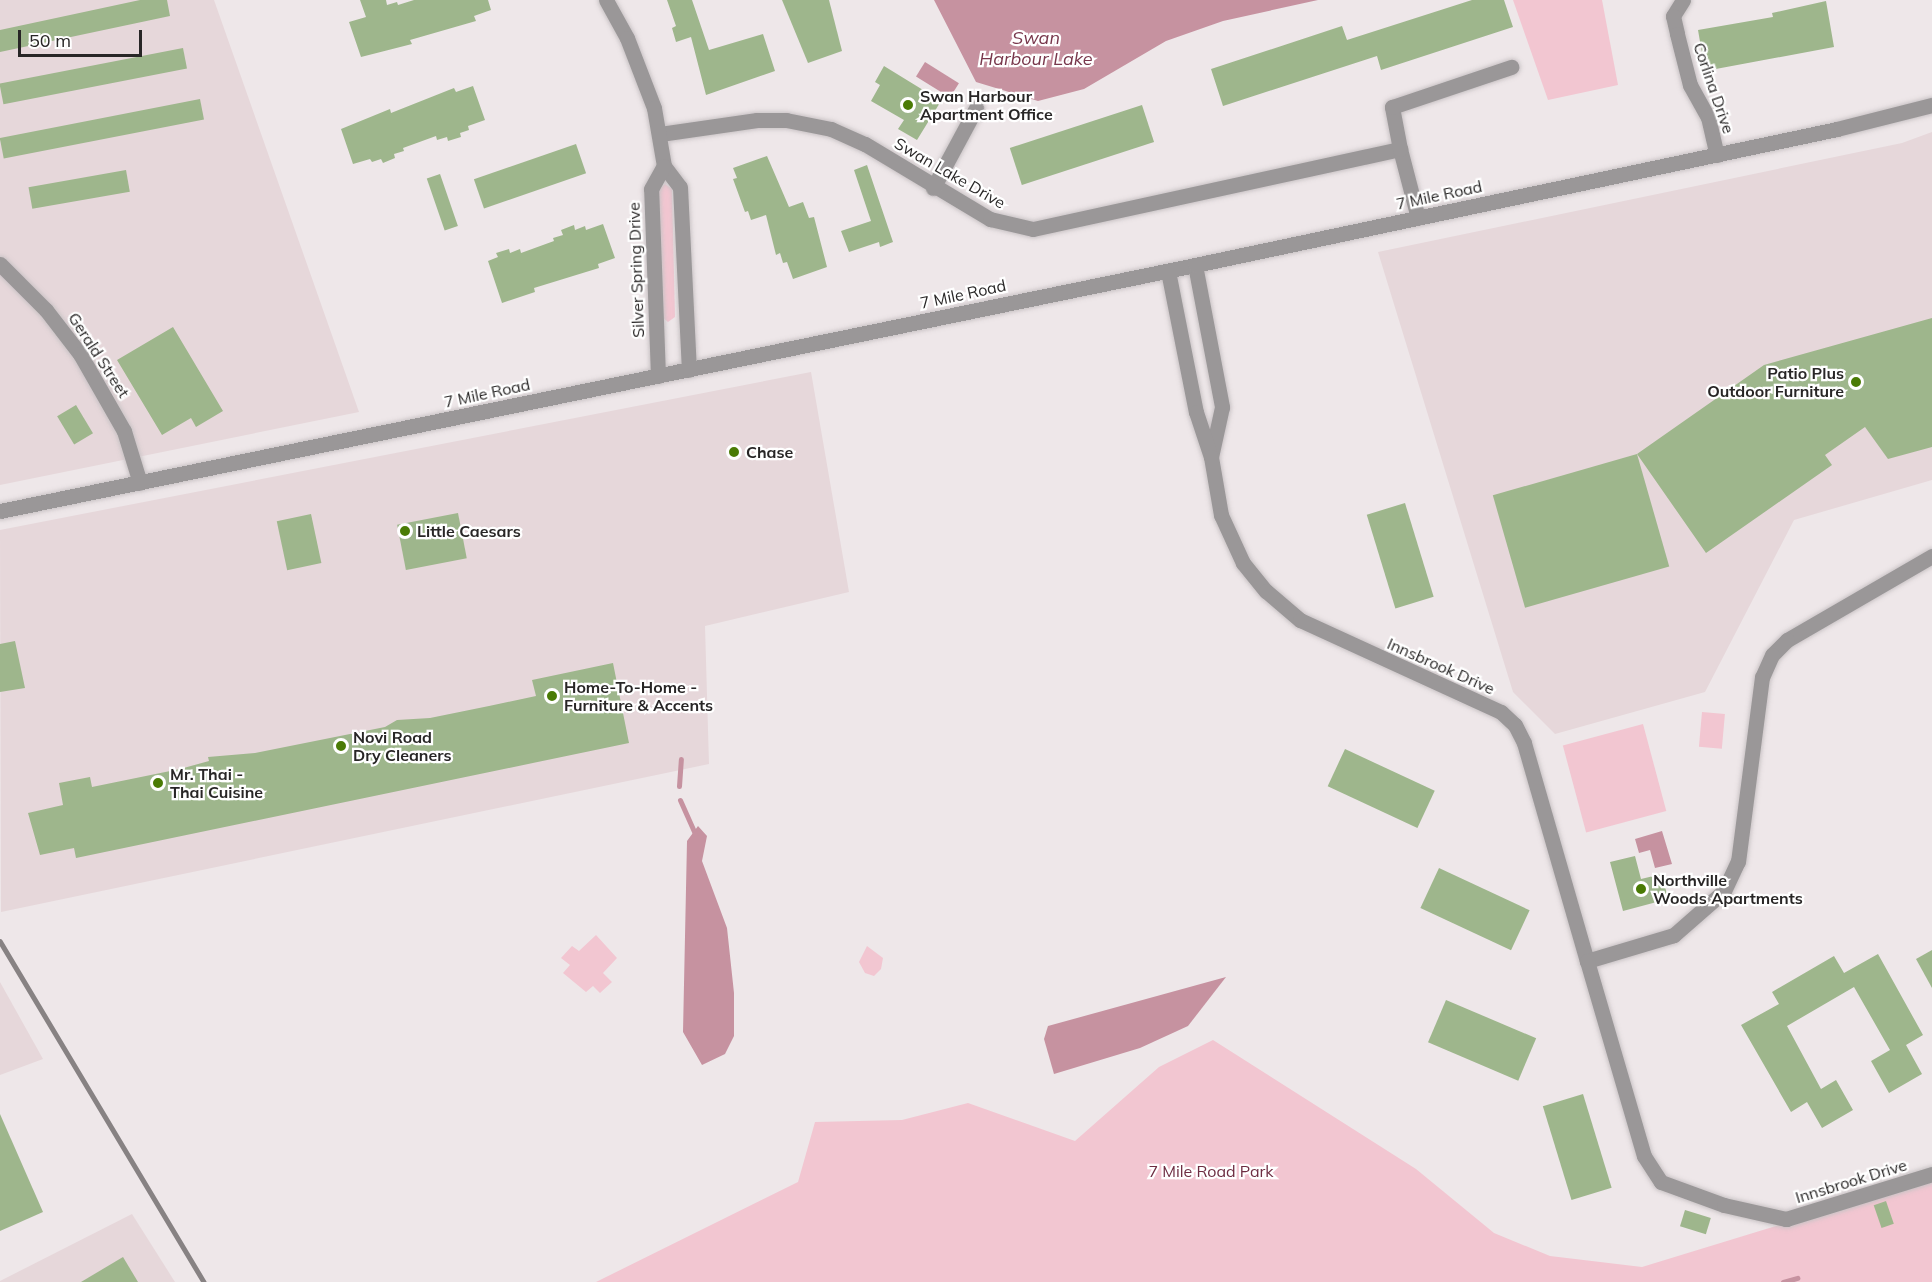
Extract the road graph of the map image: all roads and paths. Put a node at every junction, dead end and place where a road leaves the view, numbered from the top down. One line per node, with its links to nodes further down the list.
1 (606, 0): 6 (street)
2 (1683, 0): 8 (street, Corlina Drive)
3 (1511, 67): 7 (street)
4 (1932, 105): 8 (street, 7 Mile Road)
5 (976, 108): 10 (street)
6 (660, 134): 9 (street); 10 (street, Swan Lake Drive)
7 (1400, 149): 10 (street, Swan Lake Drive); 11 (street)
8 (1717, 155): 11 (street, 7 Mile Road)
9 (664, 166): 15 (street); 16 (street, Silver Spring Drive)
10 (933, 188)
11 (1418, 218): 13 (street, 7 Mile Road)
12 (0, 264): 18 (street, Gerald Street)
13 (1195, 265): 14 (street, 7 Mile Road); 17 (street, Innsbrook Drive)
14 (1168, 271): 15 (street, 7 Mile Road); 17 (street, Innsbrook Drive)
15 (689, 370): 16 (street, 7 Mile Road)
16 (658, 376): 18 (street, 7 Mile Road)
17 (1211, 457): 21 (street, Innsbrook Drive)
18 (140, 483): 19 (street, 7 Mile Road)
19 (0, 511)
20 (1932, 556): 21 (street)
21 (1587, 961): 22 (street, Innsbrook Drive)
22 (1932, 1174)

